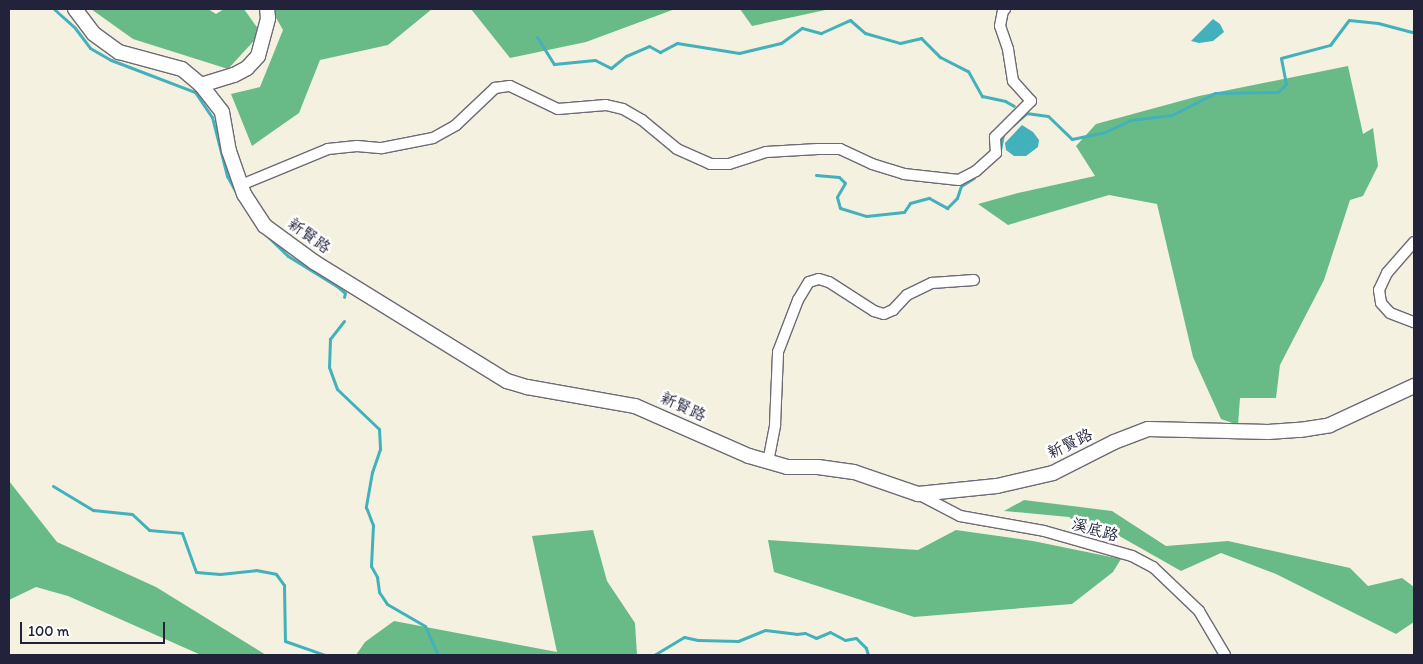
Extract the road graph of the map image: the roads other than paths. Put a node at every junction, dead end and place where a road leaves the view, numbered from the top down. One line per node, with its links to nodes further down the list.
1 (74, 9): 4 (street, 新賢路)
2 (267, 9): 4 (street)
3 (1005, 9): 5 (street)
4 (201, 85): 5 (street, 新賢路)
5 (241, 185): 10 (street, 新賢路)
6 (1414, 242): 8 (street)
7 (974, 280): 10 (street)
8 (1414, 322)
9 (1414, 386): 11 (street, 新賢路)
10 (768, 462): 11 (street, 新賢路)
11 (918, 494): 12 (street, 溪底路)
12 (1225, 655)

